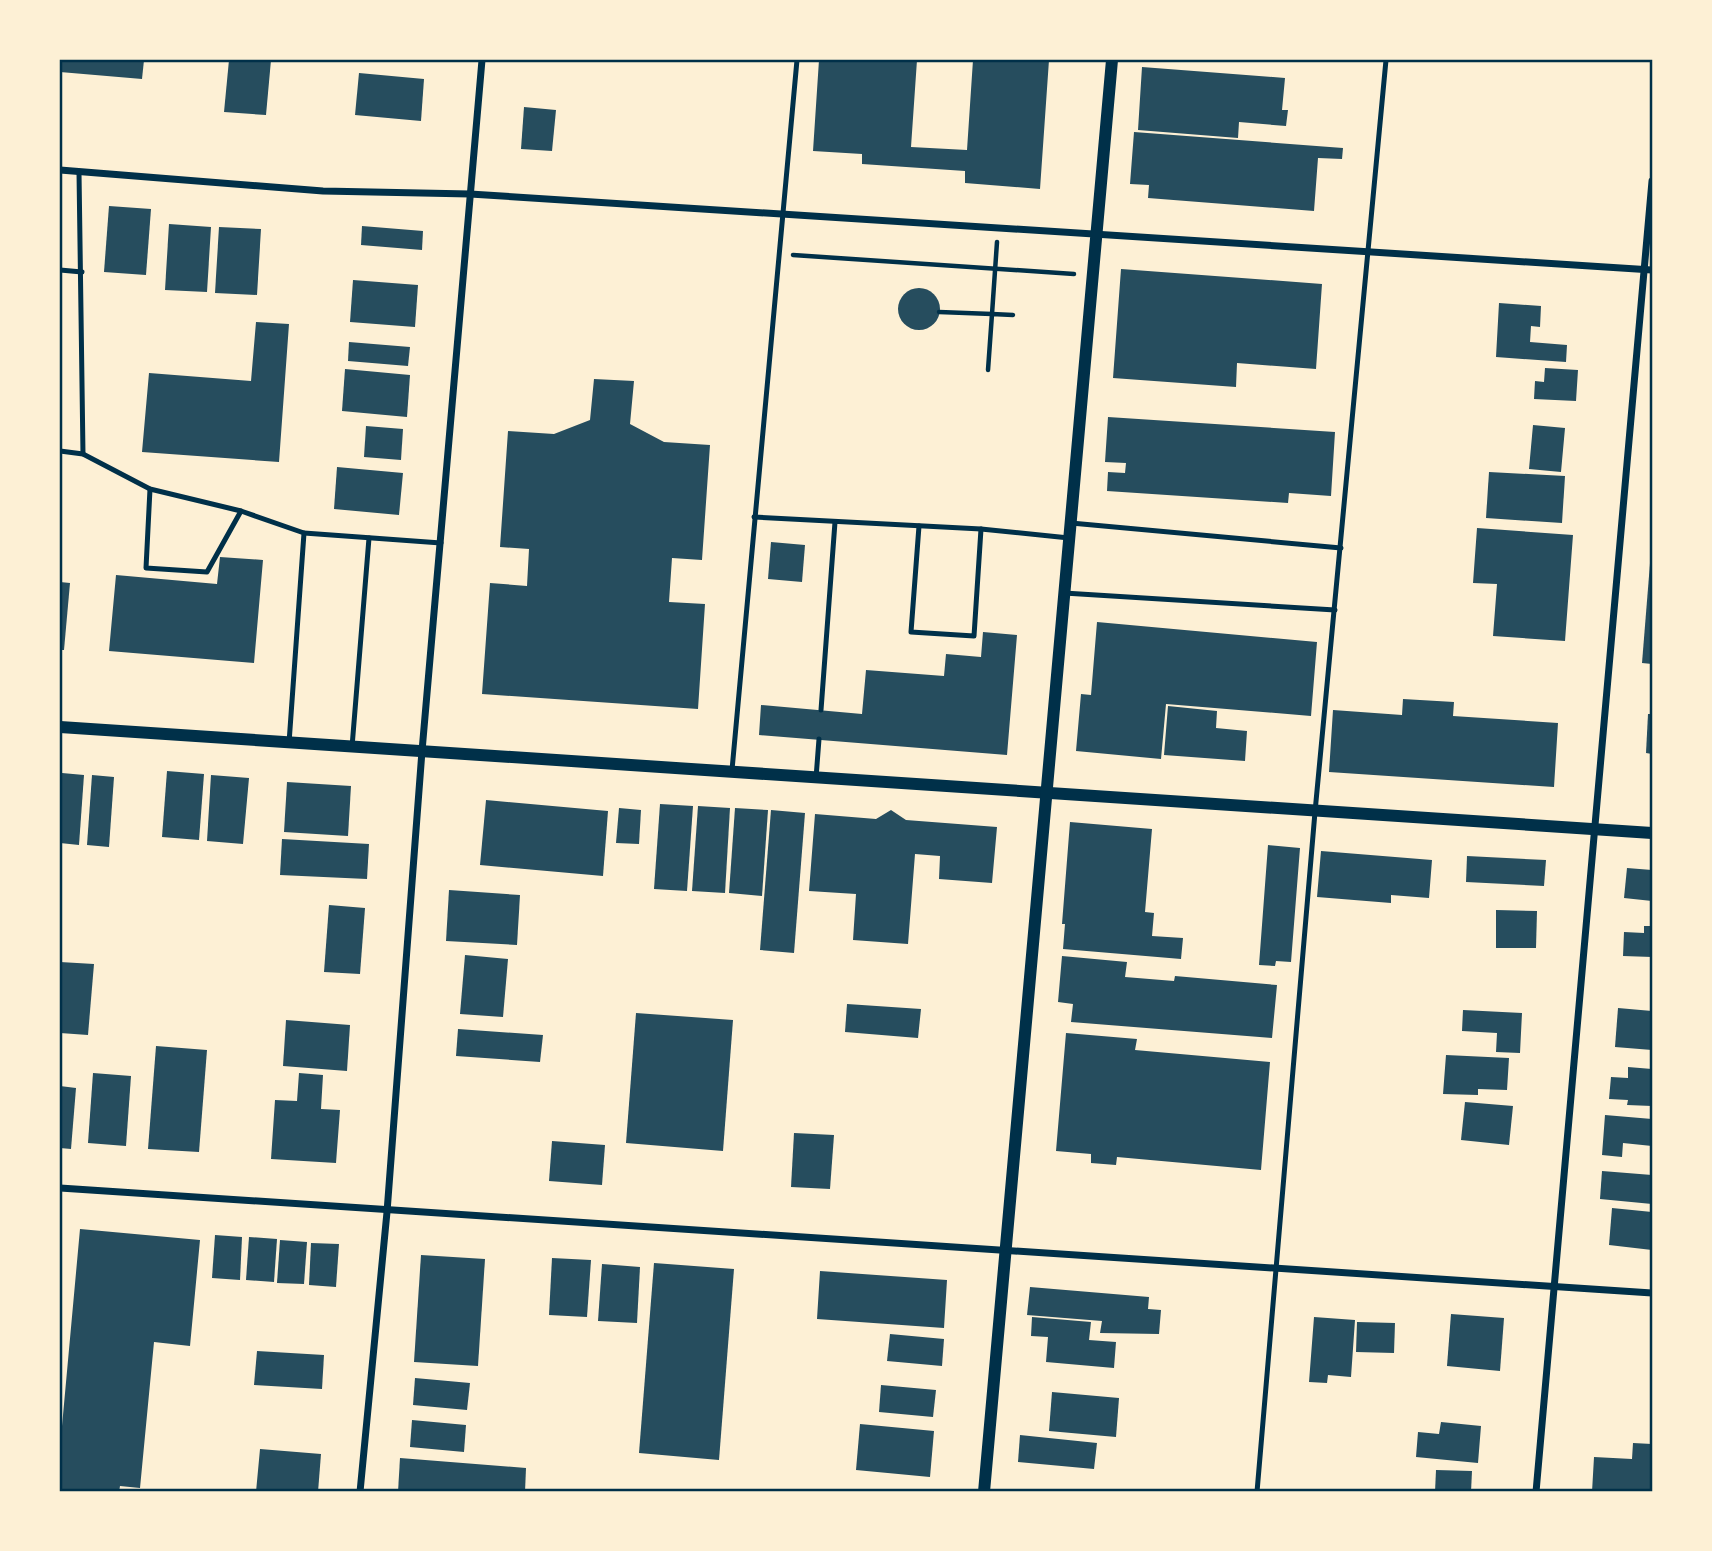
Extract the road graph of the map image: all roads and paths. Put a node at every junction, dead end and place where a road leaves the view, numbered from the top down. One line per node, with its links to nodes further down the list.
1 (482, 60): 8 (street)
2 (797, 60): 9 (lane)
3 (1112, 60): 11 (street)
4 (1386, 60): 12 (lane)
5 (60, 170): 6 (street)
6 (79, 172): 8 (street); 17 (lane)
7 (1653, 181): 16 (street)
8 (470, 194): 9 (street); 35 (street)
9 (782, 215): 10 (street); 13 (lane)
10 (998, 228): 11 (street); 14 (path)
11 (1096, 235): 12 (street); 18 (street)
12 (1370, 252): 16 (street); 36 (lane)
13 (778, 254): 14 (path); 27 (lane)
14 (995, 269): 18 (path); 20 (path)
15 (60, 270): 17 (lane)
16 (1648, 270): 49 (street)
17 (82, 272): 24 (lane)
18 (1093, 275): 29 (street)
19 (939, 312): 20 (path)
20 (992, 314): 21 (path); 22 (path)
21 (1013, 315)
22 (988, 370)
23 (60, 451): 24 (lane)
24 (83, 454): 25 (lane)
25 (150, 489): 26 (lane); 26 (lane)
26 (241, 511): 32 (lane)
27 (754, 517): 28 (lane); 45 (lane)
28 (835, 522): 30 (lane); 39 (lane)
29 (1071, 523): 34 (street); 36 (lane)
30 (919, 526): 31 (lane); 31 (lane)
31 (981, 529): 34 (lane)
32 (304, 533): 33 (lane); 42 (lane)
33 (369, 538): 35 (lane); 43 (lane)
34 (1069, 538): 37 (street)
35 (441, 543): 44 (street)
36 (1341, 548): 38 (lane)
37 (1064, 593): 38 (lane); 47 (street)
38 (1335, 610): 48 (lane)
39 (821, 710)
40 (60, 727): 42 (street)
41 (819, 739): 46 (lane)
42 (289, 743): 43 (street)
43 (352, 747): 44 (street)
44 (422, 751): 45 (street); 52 (street)
45 (732, 773): 46 (street)
46 (816, 779): 47 (street)
47 (1046, 794): 48 (street); 53 (street)
48 (1315, 812): 49 (street); 54 (lane)
49 (1595, 830): 50 (street); 55 (street)
50 (1653, 833)
51 (60, 1188): 52 (street)
52 (387, 1212): 53 (street); 57 (street)
53 (1006, 1252): 54 (street); 58 (street)
54 (1275, 1269): 55 (street); 59 (lane)
55 (1554, 1287): 56 (street); 60 (street)
56 (1653, 1293)
57 (360, 1492)
58 (984, 1492)
59 (1258, 1492)
60 (1536, 1492)

